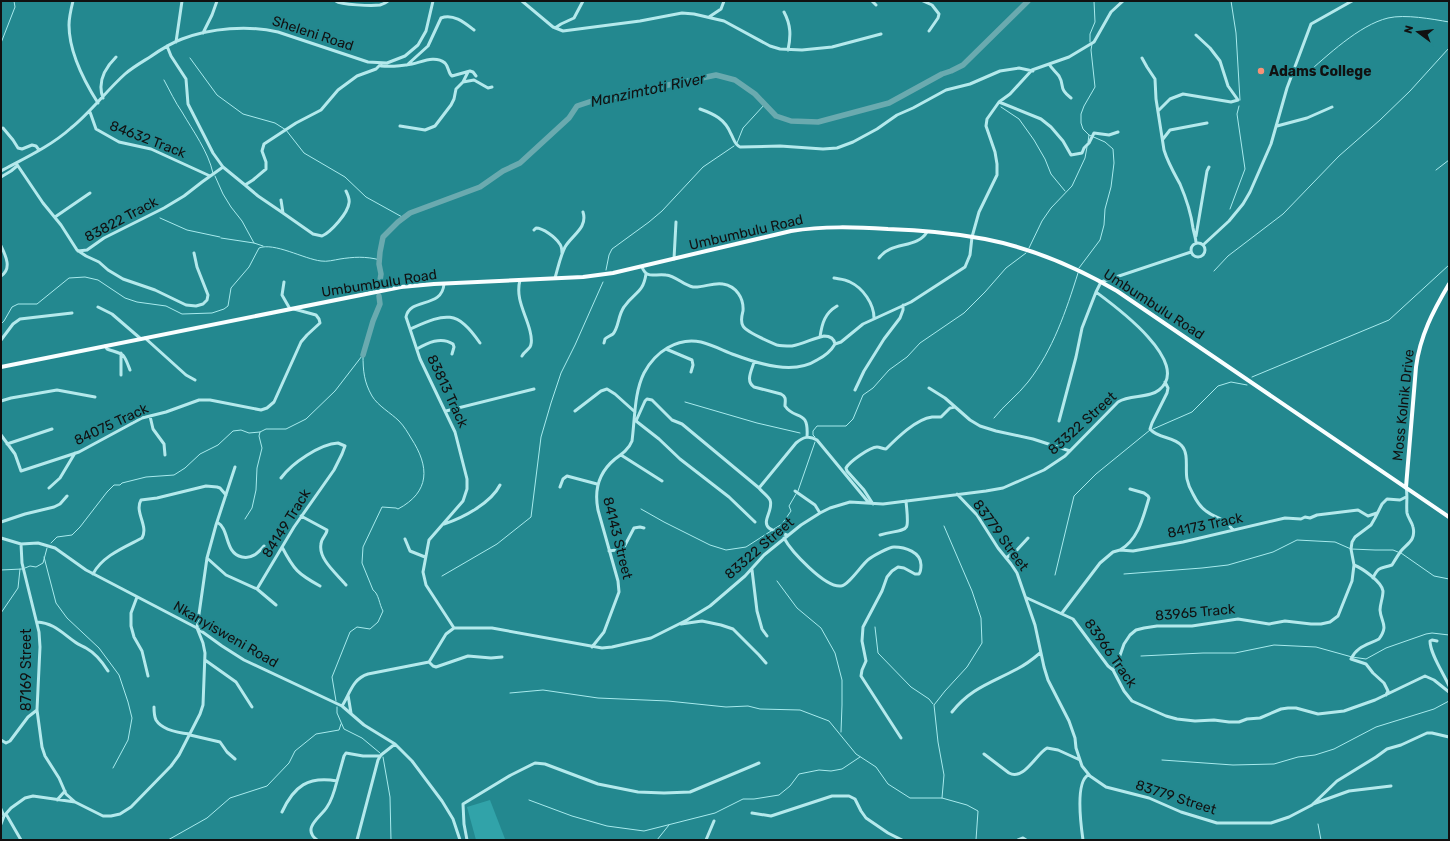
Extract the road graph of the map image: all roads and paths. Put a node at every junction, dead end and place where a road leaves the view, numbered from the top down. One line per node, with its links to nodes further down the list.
1 (72, 1): 40 (street)
2 (182, 1): 24 (street)
3 (217, 1): 21 (street)
4 (336, 1): 14 (street)
5 (388, 1): 14 (street)
6 (433, 1): 29 (street, Sheleni Road)
7 (522, 1): 18 (street)
8 (583, 1): 18 (street)
9 (724, 1): 17 (street)
10 (872, 1): 15 (street)
11 (923, 1): 20 (street)
12 (1123, 1): 30 (street)
13 (1352, 1): 47 (street)
14 (361, 3)
15 (876, 5)
16 (784, 12): 26 (street)
17 (710, 17): 18 (street); 26 (street)
18 (555, 28)
19 (474, 30): 31 (street)
20 (928, 32)
21 (203, 33): 24 (street, Sheleni Road); 29 (street, Sheleni Road)
22 (881, 34): 26 (street)
23 (1196, 35): 43 (street)
24 (176, 42): 25 (street, Sheleni Road)
25 (167, 46): 37 (street, Sheleni Road); 55 (street)
26 (788, 50)
27 (116, 57): 37 (street)
28 (1142, 58): 43 (street)
29 (382, 64): 31 (street); 60 (street)
30 (1049, 64): 32 (street); 38 (street)
31 (407, 65): 33 (street)
32 (1033, 71): 39 (street, 84143 Street); 42 (street)
33 (468, 72): 34 (street); 35 (street)
34 (476, 76)
35 (463, 82): 36 (street); 46 (street)
36 (492, 87)
37 (103, 98): 40 (street, Sheleni Road)
38 (1072, 98)
39 (999, 102): 51 (street); 70 (street, 84143 Street)
40 (98, 103): 44 (street, Sheleni Road)
41 (1332, 107): 47 (street)
42 (700, 109)
43 (1159, 110): 49 (street)
44 (90, 112): 53 (street, Sheleni Road); 59 (street, 84632 Track)
45 (1207, 123): 50 (street)
46 (400, 126)
47 (1277, 126): 73 (street)
48 (3, 128): 53 (street)
49 (1161, 128): 50 (street); 52 (street)
50 (1170, 130): 52 (street)
51 (1118, 132)
52 (1163, 139): 71 (street)
53 (39, 150): 54 (street, Sheleni Road)
54 (16, 165): 57 (street, Sheleni Road); 58 (street); 66 (street, 83822 Track)
55 (223, 167): 59 (street, 83822 Track); 60 (street)
56 (1210, 167): 71 (street)
57 (1, 171)
58 (1, 176)
59 (210, 176): 75 (street, 83822 Track)
60 (245, 185): 65 (street)
61 (346, 191): 65 (street)
62 (90, 193): 66 (street)
63 (281, 200): 65 (street)
64 (583, 212): 78 (street)
65 (283, 213)
66 (55, 217): 75 (street, 83822 Track)
67 (676, 222): 80 (street)
68 (534, 230): 78 (street)
69 (927, 232): 70 (main road, Umbumbulu Road); 79 (street); 80 (main road, Umbumbulu Road)
70 (972, 237): 88 (main road, Umbumbulu Road); 92 (street, 84143 Street)
71 (1196, 238): 72 (street)
72 (1196, 243): 73 (street); 76 (street)
73 (1203, 245): 76 (street)
74 (1, 246): 83 (street)
75 (78, 251): 77 (street)
76 (1191, 252): 88 (street)
77 (194, 253)
78 (562, 254): 84 (street)
79 (879, 258)
80 (674, 259): 81 (main road, Umbumbulu Road)
81 (642, 267): 82 (street); 84 (main road, Umbumbulu Road)
82 (646, 274): 99 (street); 103 (street)
83 (1, 276)
84 (555, 278): 86 (main road, Umbumbulu Road)
85 (834, 278): 97 (street)
86 (520, 280): 89 (main road, Umbumbulu Road); 110 (street)
87 (284, 282): 95 (street)
88 (1101, 282): 91 (street); 144 (main road, Umbumbulu Road)
89 (444, 284): 95 (main road, Umbumbulu Road); 98 (street, 83813 Track)
90 (1449, 284): 144 (main road, Moss Kolnik Drive)
91 (1096, 292): 117 (street); 129 (street)
92 (903, 305): 97 (street, 84143 Street); 120 (street)
93 (837, 306): 99 (street)
94 (98, 307): 100 (street)
95 (291, 309): 100 (main road, Umbumbulu Road); 127 (street, 84075 Track)
96 (72, 313): 101 (street)
97 (874, 318): 104 (street, 84143 Street)
98 (410, 329): 102 (street); 106 (street, 83813 Track)
99 (820, 337): 104 (street)
100 (143, 339): 105 (main road, Umbumbulu Road); 116 (street)
101 (1, 340)
102 (480, 343)
103 (604, 343)
104 (835, 344): 111 (street, 84143 Street)
105 (105, 346): 108 (street); 112 (main road, Umbumbulu Road)
106 (416, 349): 109 (street); 124 (street, 83813 Track)
107 (666, 349): 111 (street, 84143 Street); 114 (street); 126 (street, 84143 Street)
108 (121, 353): 113 (street); 115 (street)
109 (452, 354)
110 (522, 356)
111 (754, 362): 132 (street)
112 (1, 367)
113 (130, 370)
114 (691, 372)
115 (121, 375)
116 (195, 380)
117 (1165, 382): 134 (street, 83322 Street); 164 (street)
118 (929, 388): 123 (street)
119 (534, 389): 124 (street)
120 (855, 390)
121 (95, 397): 122 (street)
122 (1, 401)
123 (955, 407): 134 (street); 154 (street)
124 (446, 411): 162 (street, 83813 Track)
125 (575, 411): 126 (street)
126 (635, 412): 128 (street, 84143 Street)
127 (150, 416): 135 (street, 84075 Track); 137 (street)
128 (635, 421): 136 (street, 84143 Street); 146 (street); 161 (street)
129 (1059, 421)
130 (52, 429): 133 (street)
131 (1, 435): 133 (street)
132 (807, 437): 146 (street); 154 (street)
133 (7, 444): 135 (street, 84075 Track)
134 (1070, 451): 149 (street, 83322 Street)
135 (75, 453): 145 (street)
136 (621, 454): 140 (street); 141 (street, 84143 Street)
137 (165, 455)
138 (235, 467): 150 (street)
139 (281, 478): 157 (street, 84149 Track)
140 (662, 481)
141 (597, 484): 143 (street); 175 (street, 84143 Street)
142 (500, 485): 162 (street)
143 (560, 487)
144 (1406, 487): 152 (street); 158 (main road, Umbumbulu Road)
145 (49, 488)
146 (759, 488): 166 (street)
147 (1130, 489): 174 (street)
148 (795, 491): 155 (street)
149 (957, 494): 153 (street, 83322 Street); 178 (street, 83779 Street)
150 (226, 495): 160 (street); 181 (street)
151 (67, 496): 159 (street)
152 (1406, 497): 156 (street, 83965 Track); 182 (street)
153 (906, 501): 154 (street, 83322 Street); 165 (street)
154 (871, 503): 155 (street, 83322 Street)
155 (820, 513): 166 (street, 83322 Street)
156 (1377, 513): 164 (street, 84173 Track); 179 (street, 83965 Track)
157 (301, 516): 173 (street, 84149 Track); 183 (street)
158 (1449, 517)
159 (1, 522)
160 (217, 522): 172 (street); 177 (street)
161 (755, 522)
162 (443, 525): 176 (street, 83813 Track)
163 (644, 528): 175 (street)
164 (1232, 530): 174 (street, 84173 Track)
165 (880, 534)
166 (787, 535): 169 (street, 83322 Street)
167 (1, 538): 171 (street, Nkanyisweni Road)
168 (405, 538): 176 (street)
169 (784, 538): 180 (street, 83322 Street); 217 (street)
170 (1028, 538): 178 (street)
171 (21, 544): 181 (street, Nkanyisweni Road); 190 (street, 87169 Street)
172 (264, 546)
173 (282, 547): 184 (street); 185 (street, 84149 Track)
174 (1120, 550): 189 (street, 84173 Track)
175 (609, 551): 196 (street, 84143 Street)
176 (425, 557): 193 (street, 83813 Track)
177 (207, 558): 185 (street); 192 (street)
178 (1006, 558): 187 (street, 83779 Street)
179 (1354, 566): 182 (street); 202 (street, 83965 Track)
180 (752, 570): 191 (street, 83322 Street); 194 (street)
181 (93, 574): 186 (street, Nkanyisweni Road)
182 (1373, 578): 208 (street)
183 (346, 585)
184 (320, 586)
185 (257, 589): 188 (street)
186 (137, 597): 192 (street, Nkanyisweni Road); 204 (street)
187 (1027, 598): 189 (street, 83966 Track); 197 (street, 83779 Street)
188 (276, 605)
189 (1062, 613): 202 (street, 83966 Track)
190 (37, 622): 203 (street); 212 (street, 87169 Street)
191 (678, 625): 196 (street, 83322 Street); 201 (street)
192 (197, 628): 199 (street); 209 (street, Nkanyisweni Road)
193 (454, 628): 196 (street, 83322 Street); 200 (street)
194 (767, 636)
195 (1437, 641): 205 (street)
196 (592, 647)
197 (1040, 653): 213 (street); 223 (street, 83779 Street)
198 (502, 657): 200 (street)
199 (205, 660): 211 (street); 215 (street)
200 (429, 662): 207 (street)
201 (766, 664)
202 (1113, 670): 208 (street, 83966 Track)
203 (108, 671)
204 (148, 676)
205 (1449, 686)
206 (1449, 692): 208 (street, 83966 Track)
207 (348, 695): 209 (street); 214 (street)
208 (1386, 695)
209 (342, 706): 214 (street, Nkanyisweni Road)
210 (154, 707): 215 (street)
211 (252, 707)
212 (37, 710): 218 (street); 228 (street, 87169 Street)
213 (952, 712)
214 (351, 713): 219 (street, Nkanyisweni Road)
215 (190, 734): 222 (street); 230 (street)
216 (1449, 737): 231 (street, 83779 Street)
217 (901, 738)
218 (1, 740)
219 (395, 744): 221 (street); 241 (street, Nkanyisweni Road)
220 (984, 754): 223 (street)
221 (380, 756): 226 (street); 240 (street)
222 (235, 759)
223 (1080, 760): 225 (street, 83779 Street)
224 (759, 763): 242 (street)
225 (1088, 775): 231 (street, 83779 Street); 247 (street)
226 (337, 781): 233 (street); 239 (street)
227 (1391, 786): 231 (street)
228 (65, 791): 229 (street); 230 (street, 87169 Street)
229 (57, 800): 230 (street); 235 (street)
230 (75, 802)
231 (1312, 805)
232 (1, 809): 235 (street)
233 (282, 812)
234 (752, 813): 244 (street)
235 (5, 815): 237 (street); 238 (street)
236 (714, 821): 243 (street)
237 (1, 824)
238 (21, 840)
239 (317, 840)
240 (357, 840)
241 (460, 840)
242 (468, 840)
243 (706, 840)
244 (902, 840)
245 (1018, 840): 246 (street)
246 (1026, 840)
247 (1083, 840)

